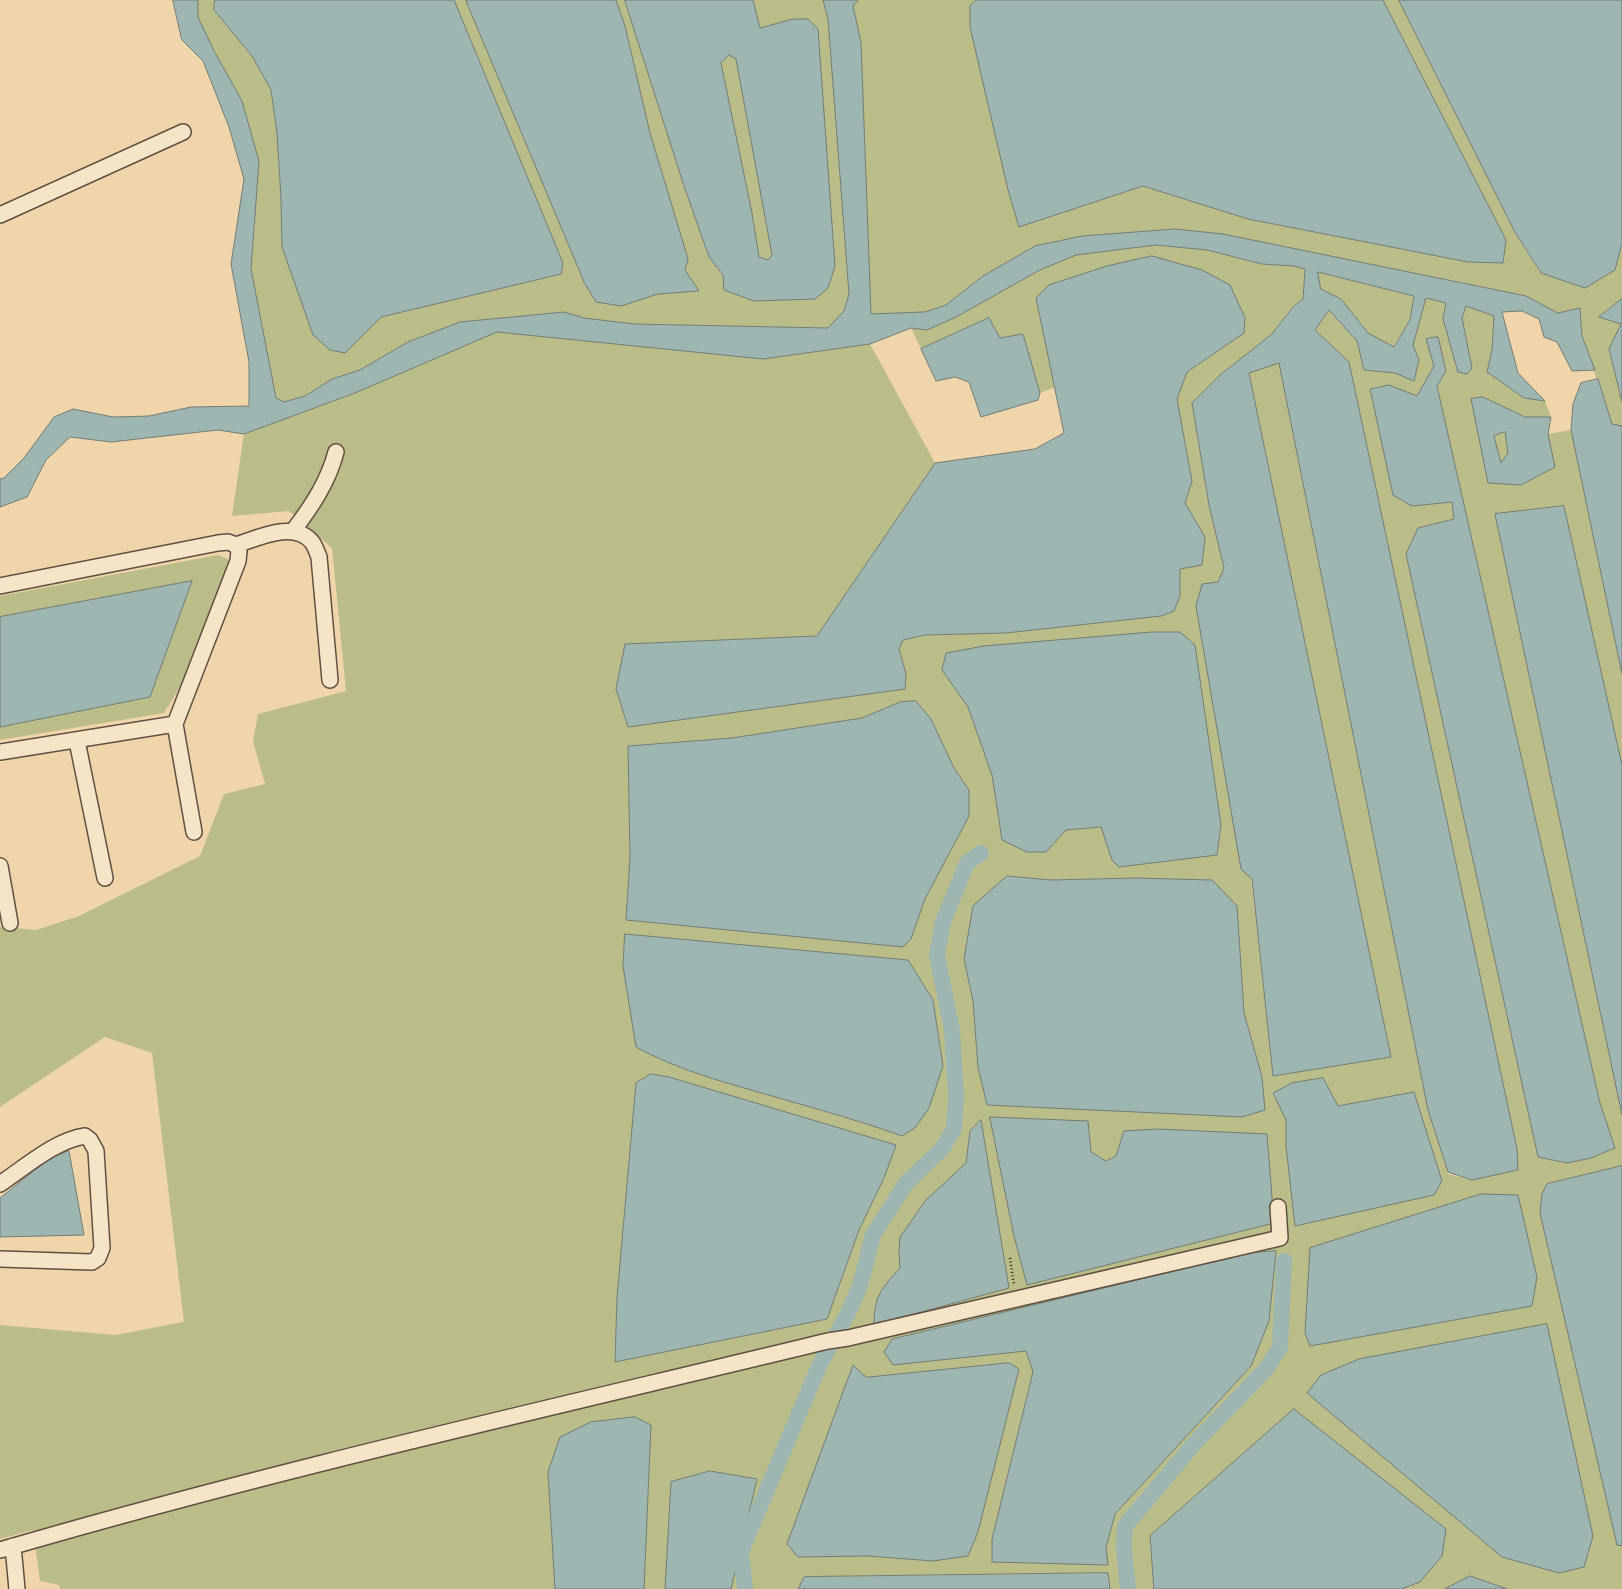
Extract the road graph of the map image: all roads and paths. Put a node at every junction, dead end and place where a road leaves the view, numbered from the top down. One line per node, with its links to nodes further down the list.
1 (183, 132): 2 (street)
2 (0, 215)
3 (336, 452): 4 (street)
4 (293, 531): 5 (street); 7 (street)
5 (236, 545): 6 (street); 8 (street)
6 (0, 586)
7 (330, 680)
8 (175, 724): 9 (street); 11 (street)
9 (77, 741): 10 (street); 13 (street)
10 (0, 752)
11 (194, 832)
12 (0, 866): 14 (street)
13 (105, 878)
14 (10, 922)
15 (0, 1184): 18 (street)
16 (1278, 1207): 19 (street)
17 (1010, 1258): 19 (path)
18 (0, 1259)
19 (1016, 1299): 20 (street)
20 (6, 1548): 21 (street)
21 (17, 1589)

